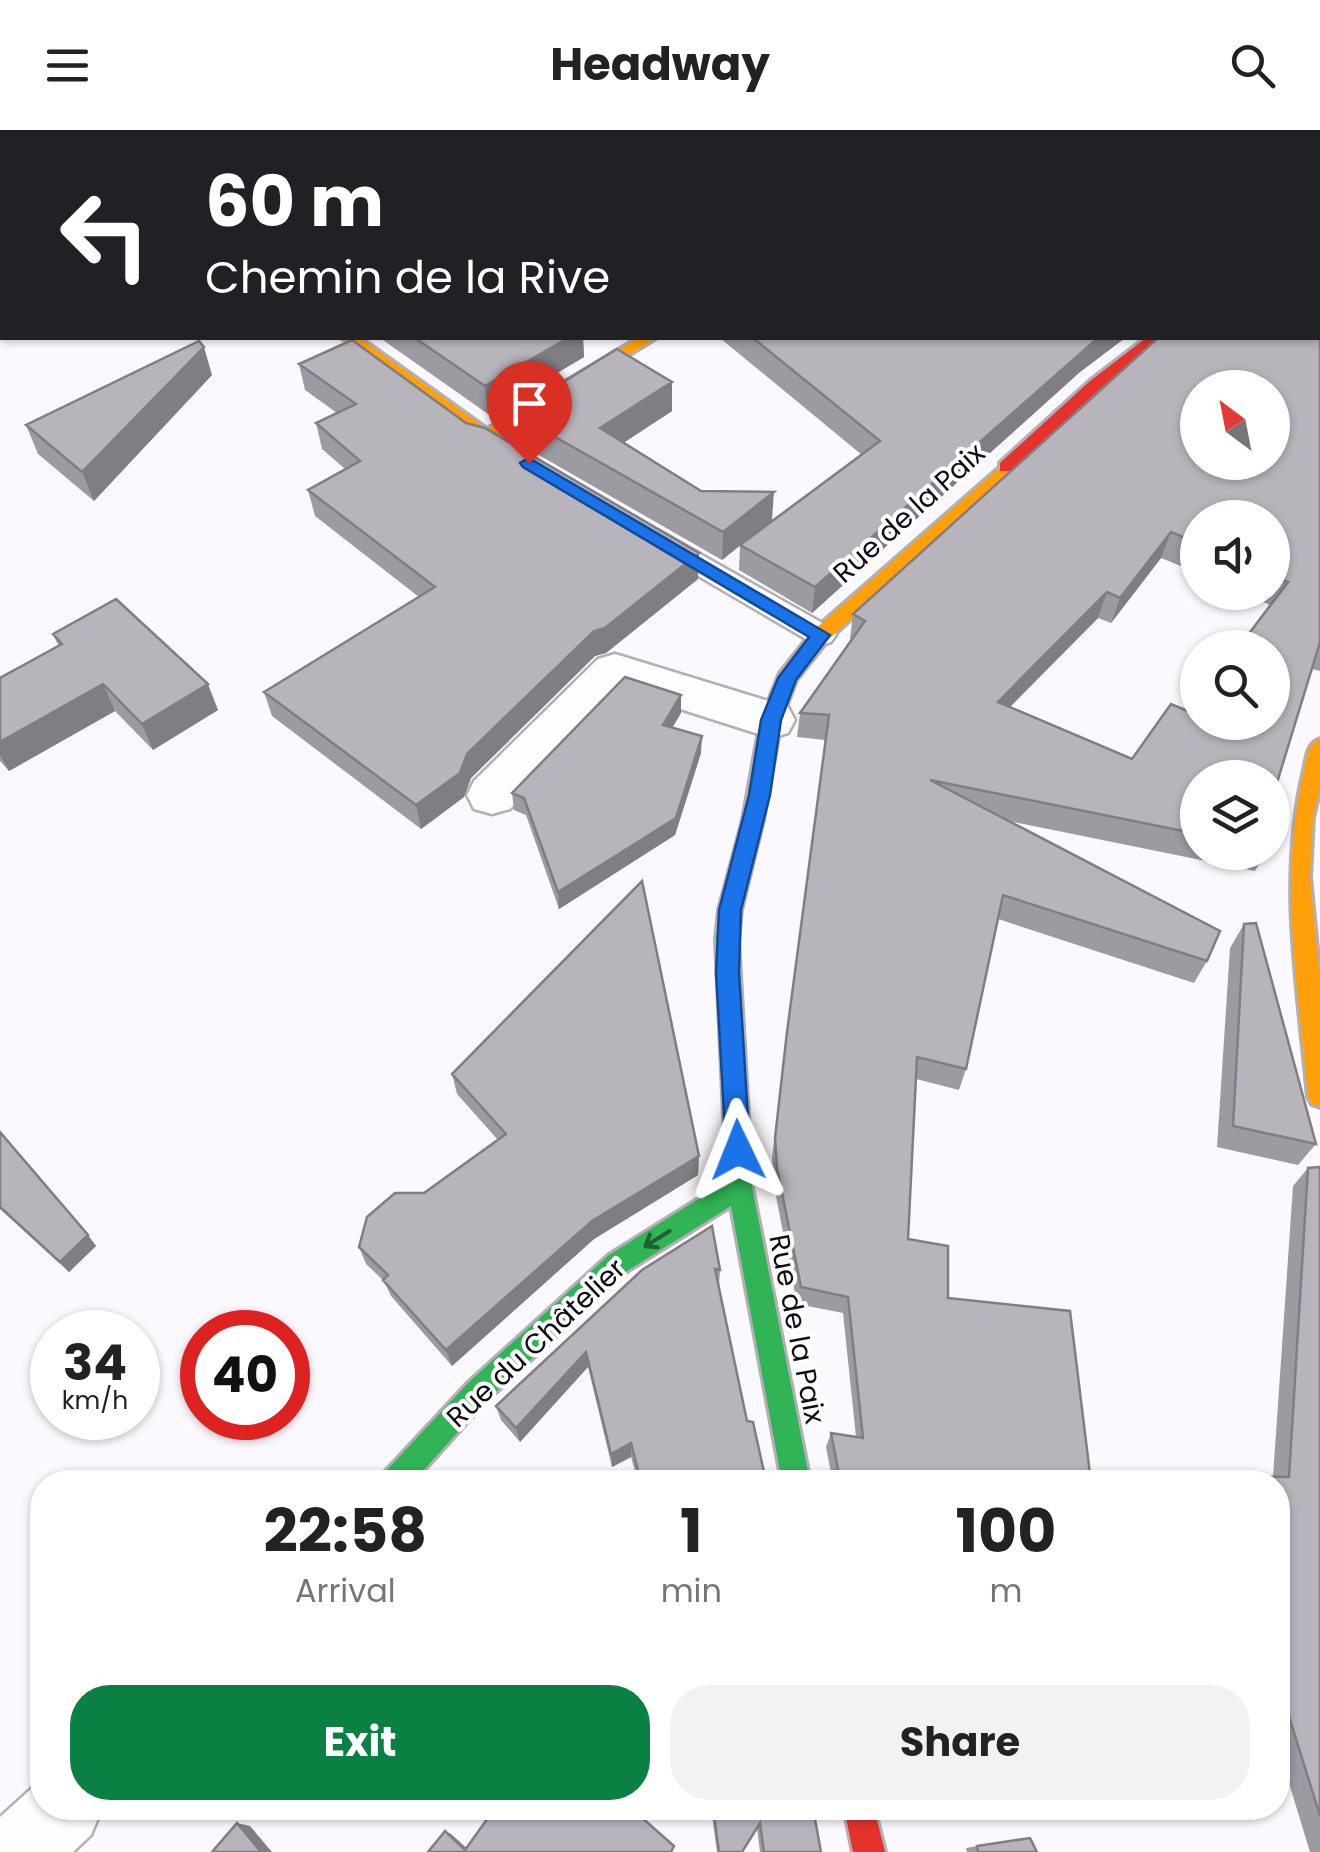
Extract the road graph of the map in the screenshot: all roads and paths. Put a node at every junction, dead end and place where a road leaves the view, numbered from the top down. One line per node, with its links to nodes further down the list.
1 (353, 340): 4 (street)
2 (645, 340): 4 (street)
3 (1152, 340): 7 (street, Rue de la Paix)
4 (487, 437): 5 (lane)
5 (513, 454)
6 (638, 528): 7 (lane)
7 (821, 635): 8 (street, Rue de la Paix)
8 (771, 720): 10 (street); 13 (street, Rue de la Paix)
9 (1320, 746): 11 (street)
10 (492, 795)
11 (1311, 820): 12 (street)
12 (1320, 1097)
13 (740, 1188): 14 (street, Rue du Châtelier, one-way to 14); 15 (street, Rue de la Paix)
14 (405, 1470)
15 (794, 1470)
16 (52, 1820): 18 (street)
17 (861, 1820): 19 (street)
18 (19, 1852)
19 (868, 1852)

